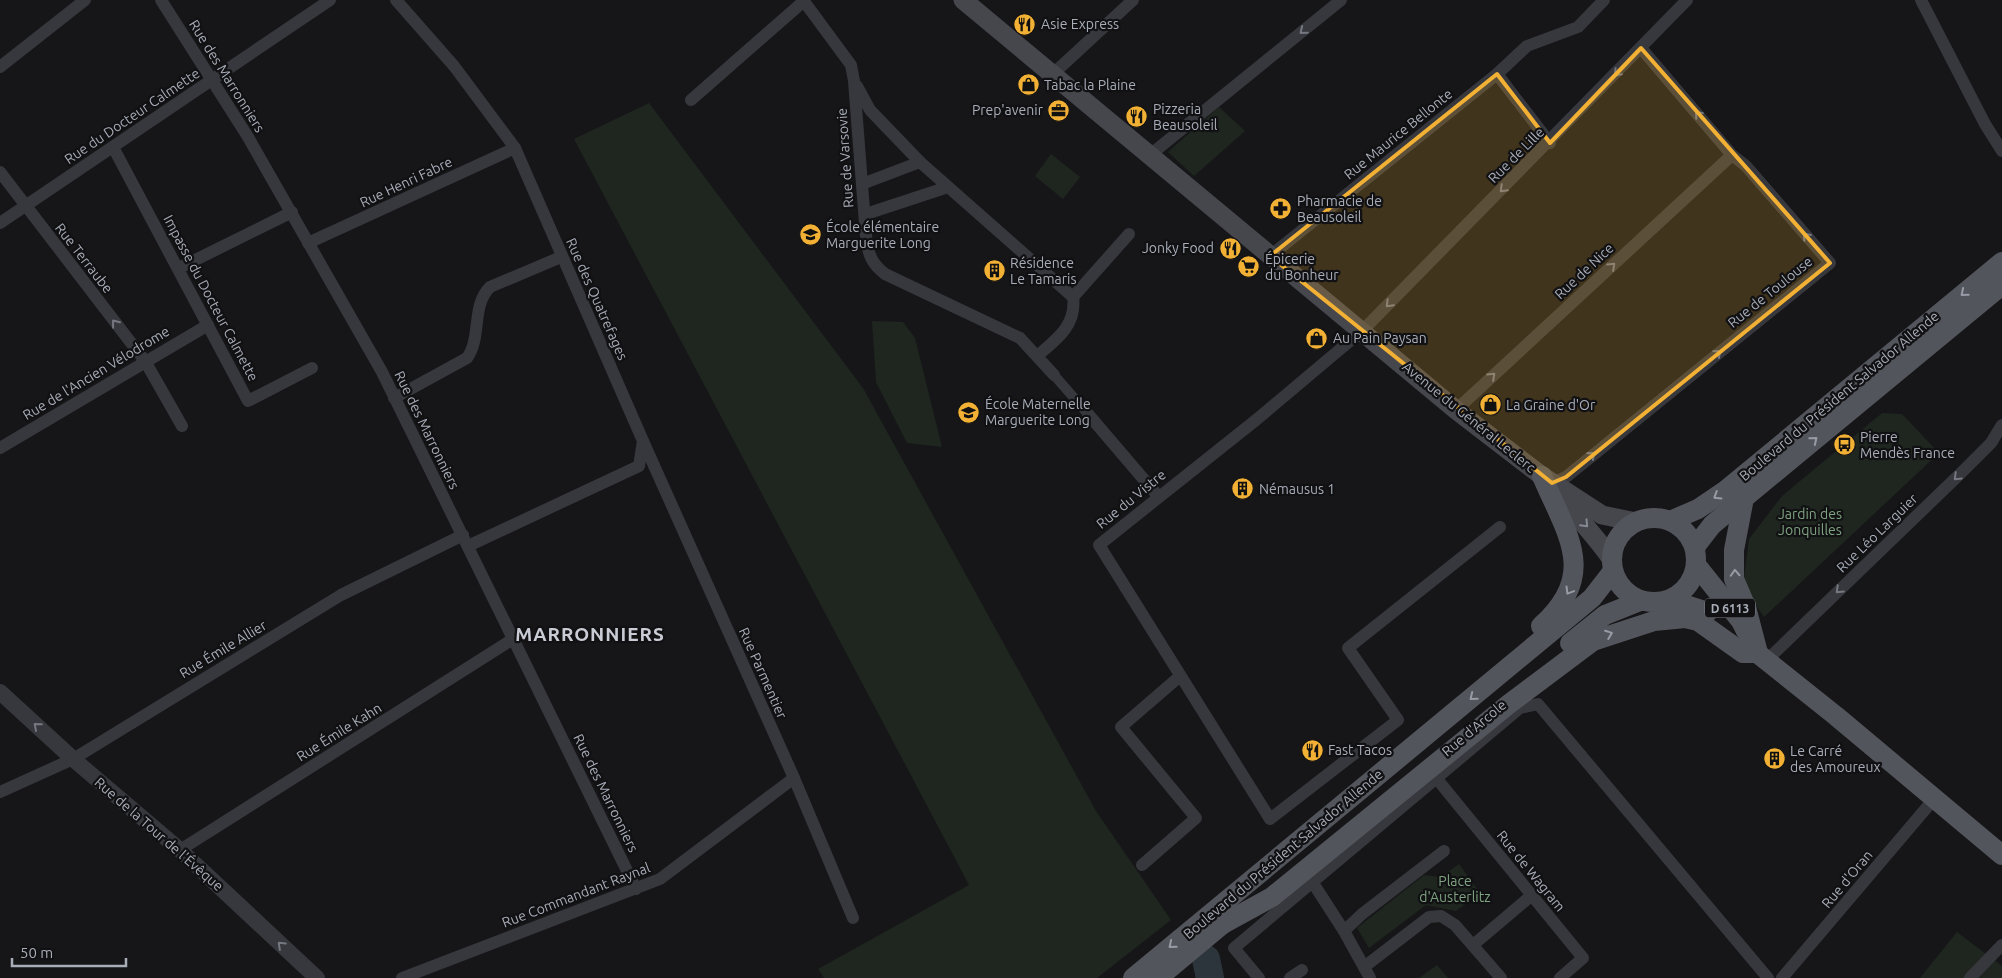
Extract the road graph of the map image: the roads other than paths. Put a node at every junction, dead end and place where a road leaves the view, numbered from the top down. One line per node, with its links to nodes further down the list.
1 (85, 0): 13 (street)
2 (161, 0): 16 (street, Rue des Marronniers)
3 (330, 0): 16 (street, Rue du Docteur Calmette)
4 (396, 0): 21 (street, Rue des Quatrefages)
5 (803, 0): 17 (street, Rue de Varsovie); 18 (street)
6 (962, 0): 14 (main road, Avenue du Général Leclerc)
7 (1133, 0): 14 (street)
8 (1341, 0): 23 (street, one-way to 23)
9 (1604, 0): 15 (street, Rue Maurice Bellonte)
10 (1687, 0): 12 (street, Rue de Lille)
11 (1926, 2): 22 (street)
12 (1641, 48): 19 (street, Rue de Lille, one-way to 19); 24 (street, Rue de Toulouse, one-way to 12)
13 (0, 67)
14 (1054, 73): 23 (main road, Avenue du Général Leclerc)
15 (1497, 74): 19 (street); 35 (street, Rue Maurice Bellonte)
16 (212, 80): 20 (street, Rue du Docteur Calmette); 30 (street, Rue des Marronniers)
17 (854, 81): 25 (street); 27 (street, Rue de Varsovie)
18 (691, 100)
19 (1550, 143): 42 (street, Rue de Lille, one-way to 42)
20 (114, 147): 29 (street, Rue du Docteur Calmette); 38 (street, Impasse du Docteur Calmette)
21 (515, 148): 34 (street, Rue Henri Fabre); 36 (street, Rue des Quatrefages)
22 (2002, 151)
23 (1150, 154): 35 (main road, Avenue du Général Leclerc)
24 (1732, 155): 48 (street, Rue de Nice, one-way to 24); 54 (street, Rue de Toulouse, one-way to 24)
25 (920, 162): 27 (street); 28 (street)
26 (0, 172): 29 (street, Rue Terraube)
27 (862, 184): 43 (street, Rue de Varsovie)
28 (948, 186): 31 (street); 40 (street)
29 (26, 206): 32 (street, Rue du Docteur Calmette); 44 (street, Rue Terraube, one-way to 29)
30 (292, 212): 34 (street, Rue des Marronniers); 38 (street)
31 (872, 212)
32 (0, 223)
33 (1129, 234): 40 (street)
34 (308, 243): 47 (street, Rue des Marronniers)
35 (1270, 256): 42 (main road, Avenue du Général Leclerc)
36 (561, 257): 47 (street); 52 (street, Rue des Quatrefages)
37 (2002, 262): 57 (main road, Boulevard du Président Salvador Allende, one-way to 57)
38 (179, 268): 41 (street, Impasse du Docteur Calmette)
39 (2002, 286): 56 (main road, Boulevard du Président Salvador Allende, one-way to 39)
40 (1073, 297): 43 (street)
41 (208, 325): 44 (street, Rue de l'Ancien Vélodrome); 45 (street, Impasse du Docteur Calmette)
42 (1363, 330): 48 (main road, Avenue du Général Leclerc); 55 (street, Rue du Vistre)
43 (1036, 356): 46 (street, Rue de Varsovie)
44 (145, 361): 51 (street, Rue Terraube); 53 (street, Rue de l'Ancien Vélodrome)
45 (312, 368)
46 (1054, 374): 49 (street)
47 (394, 398): 60 (street, Rue des Marronniers)
48 (1456, 410): 54 (main road, Avenue du Général Leclerc)
49 (1088, 414): 55 (street)
50 (2002, 425): 66 (street, Rue Léo Larguier, one-way to 66)
51 (182, 426)
52 (643, 441): 60 (street); 71 (street, Rue Parmentier)
53 (0, 448)
54 (1551, 483): 58 (main road, Avenue du Général Leclerc); 62 (main road, Avenue du Général Leclerc, one-way to 62); 68 (main road, one-way to 68)
55 (1158, 496): 67 (street, Rue du Vistre)
56 (1744, 498): 61 (main road, Boulevard du Président Salvador Allende); 66 (main road, one-way to 56)
57 (1670, 521): 58 (main road, Boulevard du Président Salvador Allende); 61 (main road)
58 (1636, 522): 62 (main road, Boulevard du Président Salvador Allende)
59 (1500, 527): 67 (street, Rue du Vistre)
60 (466, 540): 65 (street, Rue des Marronniers); 70 (street, Rue Émile Allier)
61 (1696, 556): 63 (main road, Boulevard du Président Salvador Allende); 66 (main road, D 6113)
62 (1612, 566): 64 (main road); 68 (main road, Boulevard du Président Salvador Allende)
63 (1670, 600): 64 (main road, Boulevard du Président Salvador Allende); 66 (main road, D 6113)
64 (1640, 601): 83 (main road, Boulevard du Président Salvador Allende)
65 (513, 639): 75 (street, Rue Émile Kahn); 80 (street, Rue des Marronniers)
66 (1763, 656): 74 (main road, D 6113); 83 (main road, one-way to 66)
67 (1179, 677): 78 (street)
68 (1496, 678): 91 (main road, Boulevard du Président Salvador Allende, one-way to 91)
69 (0, 692): 70 (street, Rue de la Tour de l'Évêque, one-way to 69)
70 (73, 759): 73 (street, Rue Émile Allier); 75 (street, Rue de la Tour de l'Évêque)
71 (794, 778): 80 (street, Rue Commandant Raynal); 82 (street, Rue Parmentier)
72 (1437, 778): 79 (street, Rue d'Arcole); 81 (street, Rue de Wagram); 97 (street, Rue d'Arcole)
73 (0, 792)
74 (1934, 799): 77 (main road, D 6113); 98 (street, Rue d'Oran)
75 (180, 850): 89 (street, Rue de la Tour de l'Évêque, one-way to 75)
76 (1444, 851): 84 (street)
77 (2002, 855)
78 (1142, 865)
79 (1313, 883): 84 (street); 93 (street, Rue d'Arcole)
80 (636, 889): 90 (street, Rue Commandant Raynal)
81 (1532, 895): 85 (street); 96 (street, Rue de Wagram)
82 (853, 918)
83 (1221, 925): 92 (main road, Boulevard du Président Salvador Allende)
84 (1344, 931): 88 (street)
85 (1473, 945): 88 (street); 95 (street)
86 (2002, 945): 99 (street)
87 (1302, 970): 94 (street)
88 (1367, 972)
89 (317, 978)
90 (402, 978)
91 (1133, 978)
92 (1158, 978)
93 (1259, 978)
94 (1290, 978)
95 (1501, 978)
96 (1560, 978)
97 (1768, 978)
98 (1782, 978)
99 (1970, 978)

